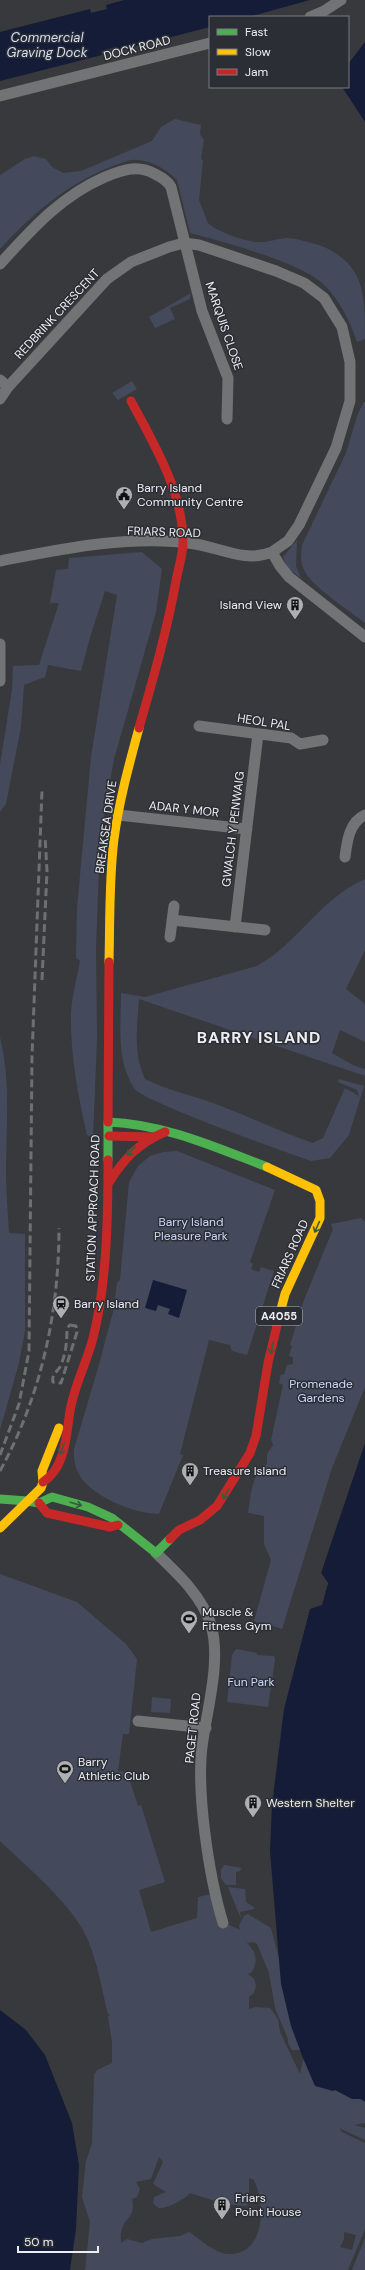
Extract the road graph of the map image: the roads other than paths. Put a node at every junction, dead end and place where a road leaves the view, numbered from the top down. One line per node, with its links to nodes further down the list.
1 (341, 0): 2 (street)
2 (322, 14)
3 (209, 43): 4 (street, DOCK ROAD)
4 (0, 96)
5 (184, 243): 6 (street, MARQUIS CLOSE); 7 (street, REDBRINK CRESCENT); 10 (street, MARQUIS CLOSE); 12 (street, REDBRINK CRESCENT)
6 (0, 264)
7 (4, 384): 8 (street, REDBRINK CRESCENT)
8 (0, 399)
9 (131, 401): 11 (main road, BREAKSEA DRIVE)
10 (227, 419)
11 (183, 543): 12 (street, FRIARS ROAD); 13 (street, FRIARS ROAD); 20 (main road, BREAKSEA DRIVE)
12 (272, 552): 14 (street)
13 (0, 561)
14 (365, 637)
15 (0, 644): 16 (street)
16 (0, 680)
17 (199, 726): 18 (street, HEOL PAL)
18 (258, 734): 19 (street, HEOL PAL); 22 (street, GWALCH Y PENWAIG)
19 (323, 740)
20 (118, 815): 22 (street, ADAR Y MOR); 29 (main road, BREAKSEA DRIVE)
21 (365, 815): 23 (street)
22 (246, 829): 26 (street, GWALCH Y PENWAIG)
23 (345, 857)
24 (174, 906): 25 (street)
25 (172, 920): 26 (street); 28 (street)
26 (234, 927): 27 (street)
27 (265, 930)
28 (170, 937)
29 (108, 1122): 30 (main road, FRIARS ROAD / A4055); 31 (main road, STATION APPROACH ROAD)
30 (165, 1132): 32 (main road, A4055); 39 (main road, FRIARS ROAD / A4055, one-way to 39)
31 (109, 1136): 32 (main road); 33 (main road, STATION APPROACH ROAD)
32 (152, 1136): 33 (main road, A4055, one-way to 33)
33 (108, 1184): 35 (main road, STATION APPROACH ROAD)
34 (0, 1499): 35 (main road)
35 (27, 1502): 36 (main road); 38 (main road, STATION APPROACH ROAD)
36 (39, 1503): 37 (main road); 37 (main road, one-way to 37)
37 (118, 1525): 39 (main road)
38 (0, 1528)
39 (156, 1554): 41 (street, PAGET ROAD)
40 (138, 1721): 41 (street)
41 (206, 1728): 42 (street, PAGET ROAD)
42 (223, 1923)

